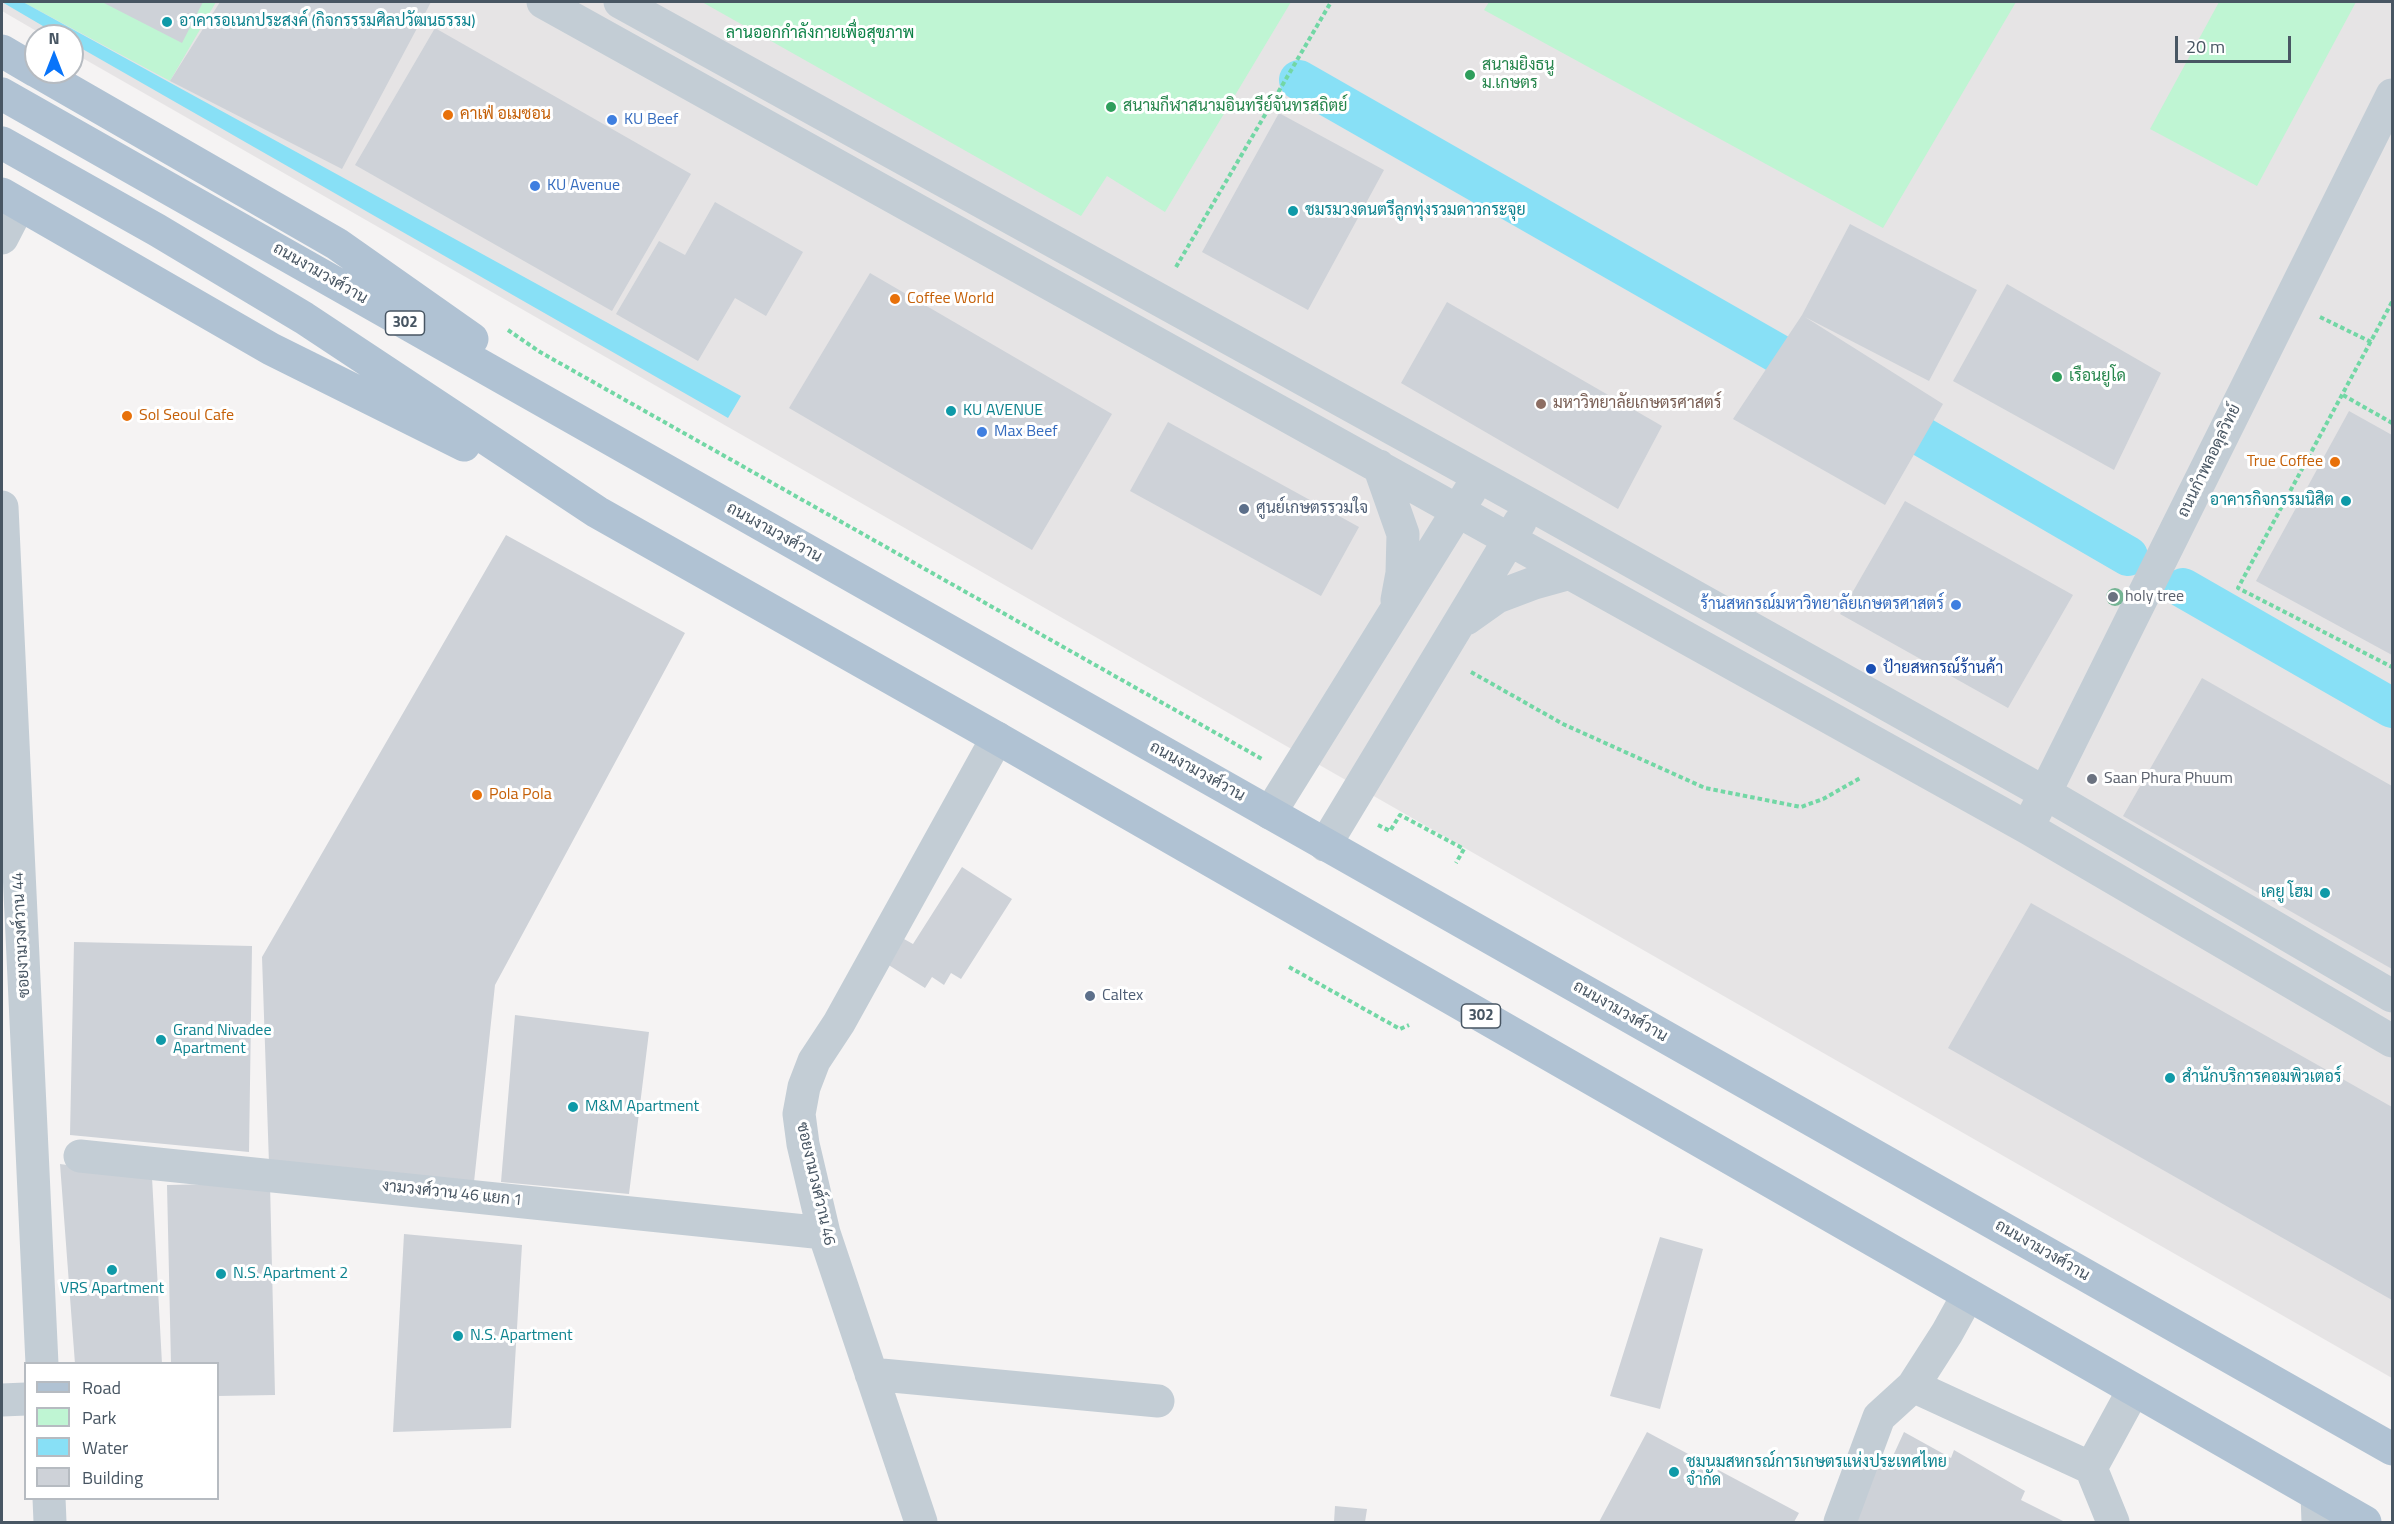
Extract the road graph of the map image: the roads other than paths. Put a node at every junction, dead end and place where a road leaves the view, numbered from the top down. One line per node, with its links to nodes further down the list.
1 (543, 2): 12 (street)
2 (620, 2): 13 (street)
3 (2, 51): 4 (main road)
4 (24, 64)
5 (60, 84): 11 (main road)
6 (2, 94): 11 (main road, ถนนงามวงศ์วาน / 302)
7 (2392, 95): 23 (street, ถนนกำพลอดุลวิทย์)
8 (2, 144): 17 (main road, 302)
9 (10, 199): 10 (street); 17 (main road)
10 (2, 238)
11 (632, 453): 24 (main road, ถนนงามวงศ์วาน / 302)
12 (1378, 466): 16 (street); 20 (street)
13 (1480, 476): 14 (street); 16 (street)
14 (1530, 505): 18 (street); 23 (street)
15 (2, 507): 32 (street, ซอยงามวงศ์วาน 44)
16 (1458, 510): 18 (street); 20 (street)
17 (597, 512): 22 (main road, 302)
18 (1509, 539): 19 (street); 21 (street)
19 (1570, 573): 21 (street); 25 (street)
20 (1395, 611): 24 (street)
21 (1457, 626): 26 (street)
22 (997, 738): 30 (street, ซอยงามวงศ์วาน 46); 31 (main road, 302)
23 (2045, 793): 25 (street, ถนนกำพลอดุลวิทย์); 27 (street)
24 (1270, 813): 26 (main road, ถนนงามวงศ์วาน / 302)
25 (2028, 828): 28 (street)
26 (1324, 845): 39 (main road, ถนนงามวงศ์วาน / 302)
27 (2392, 996)
28 (2392, 1041)
29 (80, 1156): 30 (street, งามวงศ์วาน 46 แยก 1)
30 (824, 1233): 33 (street, ซอยงามวงศ์วาน 46)
31 (1968, 1295): 34 (street); 35 (main road, 302)
32 (42, 1362)
33 (871, 1374): 38 (street); 44 (street, ซอยงามวงศ์วาน 46)
34 (1913, 1386): 40 (street); 45 (street)
35 (2133, 1391): 40 (street); 42 (main road, 302)
36 (24, 1399): 37 (street)
37 (2, 1400)
38 (1158, 1401)
39 (2392, 1449)
40 (2091, 1468): 46 (street)
41 (49, 1500): 43 (street)
42 (2318, 1509): 47 (main road, 302)
43 (50, 1522)
44 (921, 1522)
45 (1840, 1522)
46 (2114, 1522)
47 (2364, 1522)

